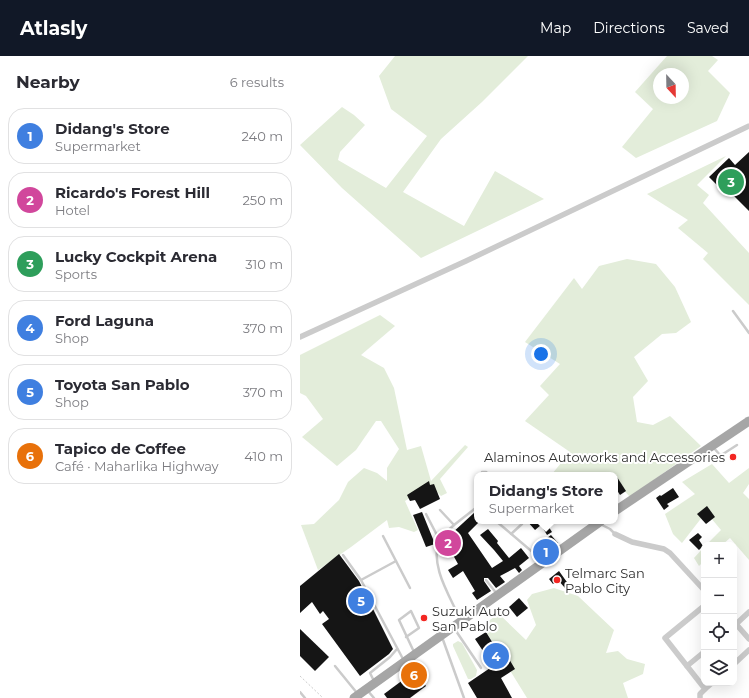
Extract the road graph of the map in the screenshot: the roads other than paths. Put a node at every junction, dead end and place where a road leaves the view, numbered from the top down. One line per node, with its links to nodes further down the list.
1 (749, 126): 4 (street)
2 (733, 311): 3 (lane)
3 (749, 332)
4 (300, 337)
5 (749, 421): 6 (main road)
6 (712, 445): 7 (lane); 11 (main road)
7 (737, 445)
8 (482, 472): 9 (lane)
9 (486, 472)
10 (474, 509): 18 (lane)
11 (618, 509)
12 (440, 510): 18 (lane)
13 (426, 514): 22 (lane)
14 (499, 524): 19 (lane)
15 (522, 524): 19 (lane)
16 (596, 524): 25 (main road)
17 (602, 524): 20 (lane)
18 (454, 525): 22 (lane)
19 (511, 534): 25 (lane)
20 (615, 534): 28 (street)
21 (383, 536): 24 (lane)
22 (439, 539): 34 (lane)
23 (343, 555): 26 (lane)
24 (396, 560): 26 (lane); 29 (lane)
25 (543, 562): 30 (main road)
26 (361, 580): 39 (lane)
27 (486, 580): 30 (lane)
28 (701, 587)
29 (410, 588)
30 (497, 594): 34 (main road)
31 (701, 608): 46 (street)
32 (749, 612): 33 (street)
33 (737, 622)
34 (457, 624): 36 (main road); 47 (lane)
35 (737, 626): 38 (street)
36 (441, 635): 41 (main road); 56 (lane)
37 (406, 636): 37 (lane); 41 (lane)
38 (749, 639)
39 (397, 649): 44 (lane); 48 (lane)
40 (749, 650): 43 (street)
41 (415, 654): 44 (main road)
42 (701, 654): 46 (street)
43 (737, 661)
44 (404, 662): 48 (main road)
45 (335, 666): 53 (lane)
46 (687, 666): 51 (street)
47 (481, 668)
48 (375, 683): 50 (main road)
49 (708, 686): 51 (street)
50 (367, 689): 53 (main road); 55 (lane)
51 (705, 689): 57 (street)
52 (300, 693): 54 (lane)
53 (356, 696)
54 (306, 698)
55 (374, 698)
56 (464, 698)
57 (700, 698)

